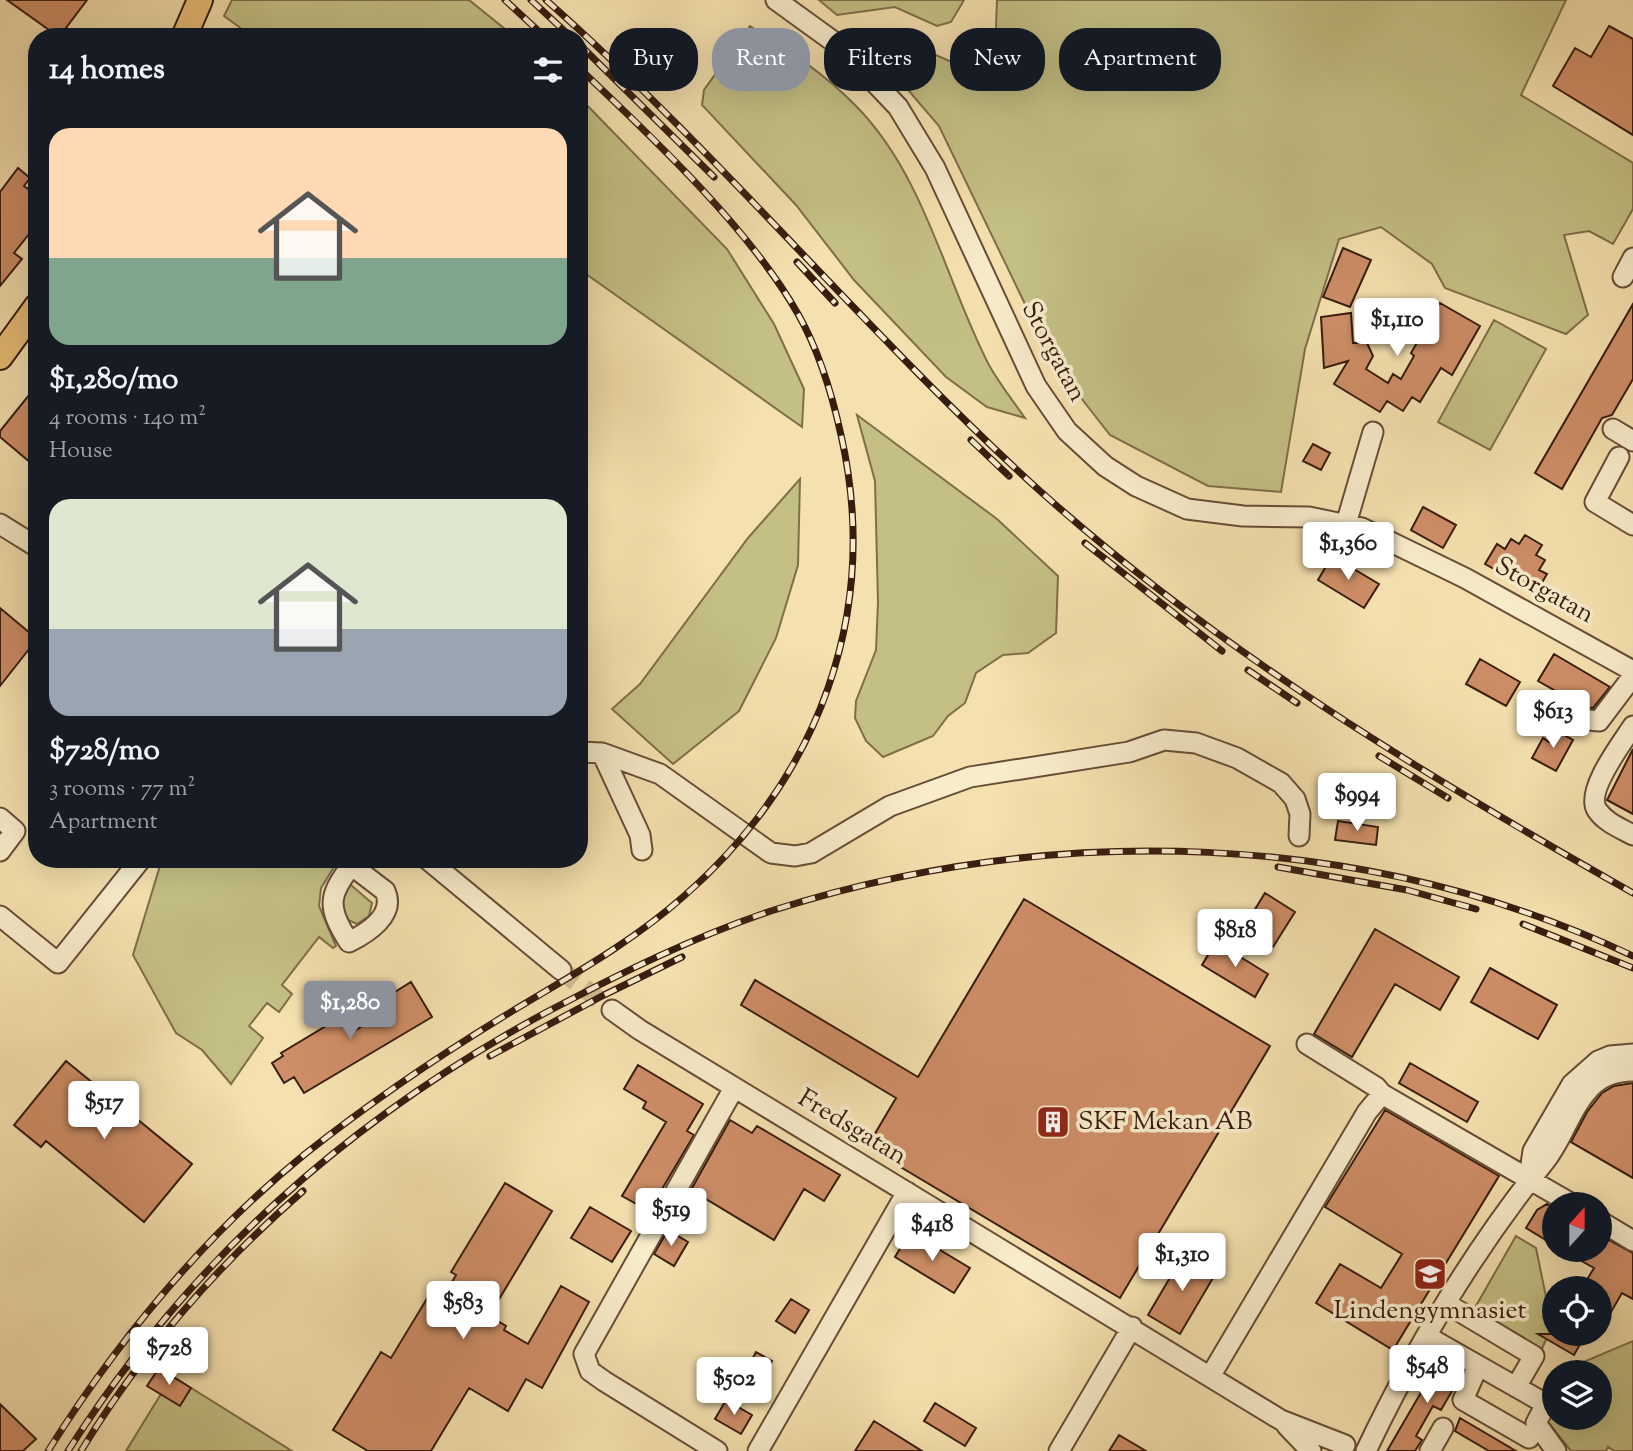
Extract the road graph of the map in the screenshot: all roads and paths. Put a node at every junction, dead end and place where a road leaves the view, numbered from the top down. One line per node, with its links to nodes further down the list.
1 (200, 0): 3 (main road)
2 (776, 0): 14 (street, Storgatan)
3 (188, 28)
4 (1633, 258): 5 (street)
5 (1623, 277)
6 (28, 317): 7 (main road)
7 (3, 349)
8 (1613, 429): 10 (street)
9 (1373, 432): 14 (street)
10 (1633, 441)
11 (1619, 457): 15 (street)
12 (0, 517): 16 (street)
13 (0, 524): 16 (street)
14 (1346, 524): 18 (street, Storgatan)
15 (1633, 525)
16 (20, 536): 17 (street)
17 (28, 541)
18 (1633, 673): 19 (street)
19 (1558, 717)
20 (1633, 726): 24 (street)
21 (588, 752): 22 (street)
22 (602, 753): 25 (street); 26 (street)
23 (0, 818): 27 (street)
24 (1633, 835)
25 (1298, 836)
26 (642, 850)
27 (0, 851)
28 (134, 868): 30 (street)
29 (438, 868): 31 (street)
30 (0, 916)
31 (561, 970)
32 (612, 1010): 36 (street, Fredsgatan)
33 (1307, 1044): 37 (street)
34 (1633, 1054): 38 (street)
35 (1633, 1071): 38 (street)
36 (734, 1088): 39 (street, Fredsgatan); 53 (street)
37 (1382, 1094): 38 (street); 47 (street)
38 (1529, 1178): 40 (street); 43 (street)
39 (907, 1192): 44 (street, Fredsgatan); 54 (street)
40 (1552, 1192)
41 (1612, 1228): 42 (street)
42 (1633, 1241)
43 (1447, 1304): 45 (street); 48 (street)
44 (1132, 1327): 47 (street, Fredsgatan); 55 (street)
45 (1428, 1336): 46 (street); 52 (street)
46 (1478, 1366): 48 (street); 51 (street)
47 (1211, 1375): 49 (street, Fredsgatan)
48 (1516, 1387): 58 (street)
49 (1281, 1420): 52 (street, Fredsgatan); 56 (street, Fredsgatan)
50 (1443, 1428): 57 (street)
51 (1529, 1438)
52 (1353, 1448)
53 (717, 1451)
54 (758, 1451)
55 (1059, 1451)
56 (1311, 1451)
57 (1430, 1451)
58 (1556, 1451)

